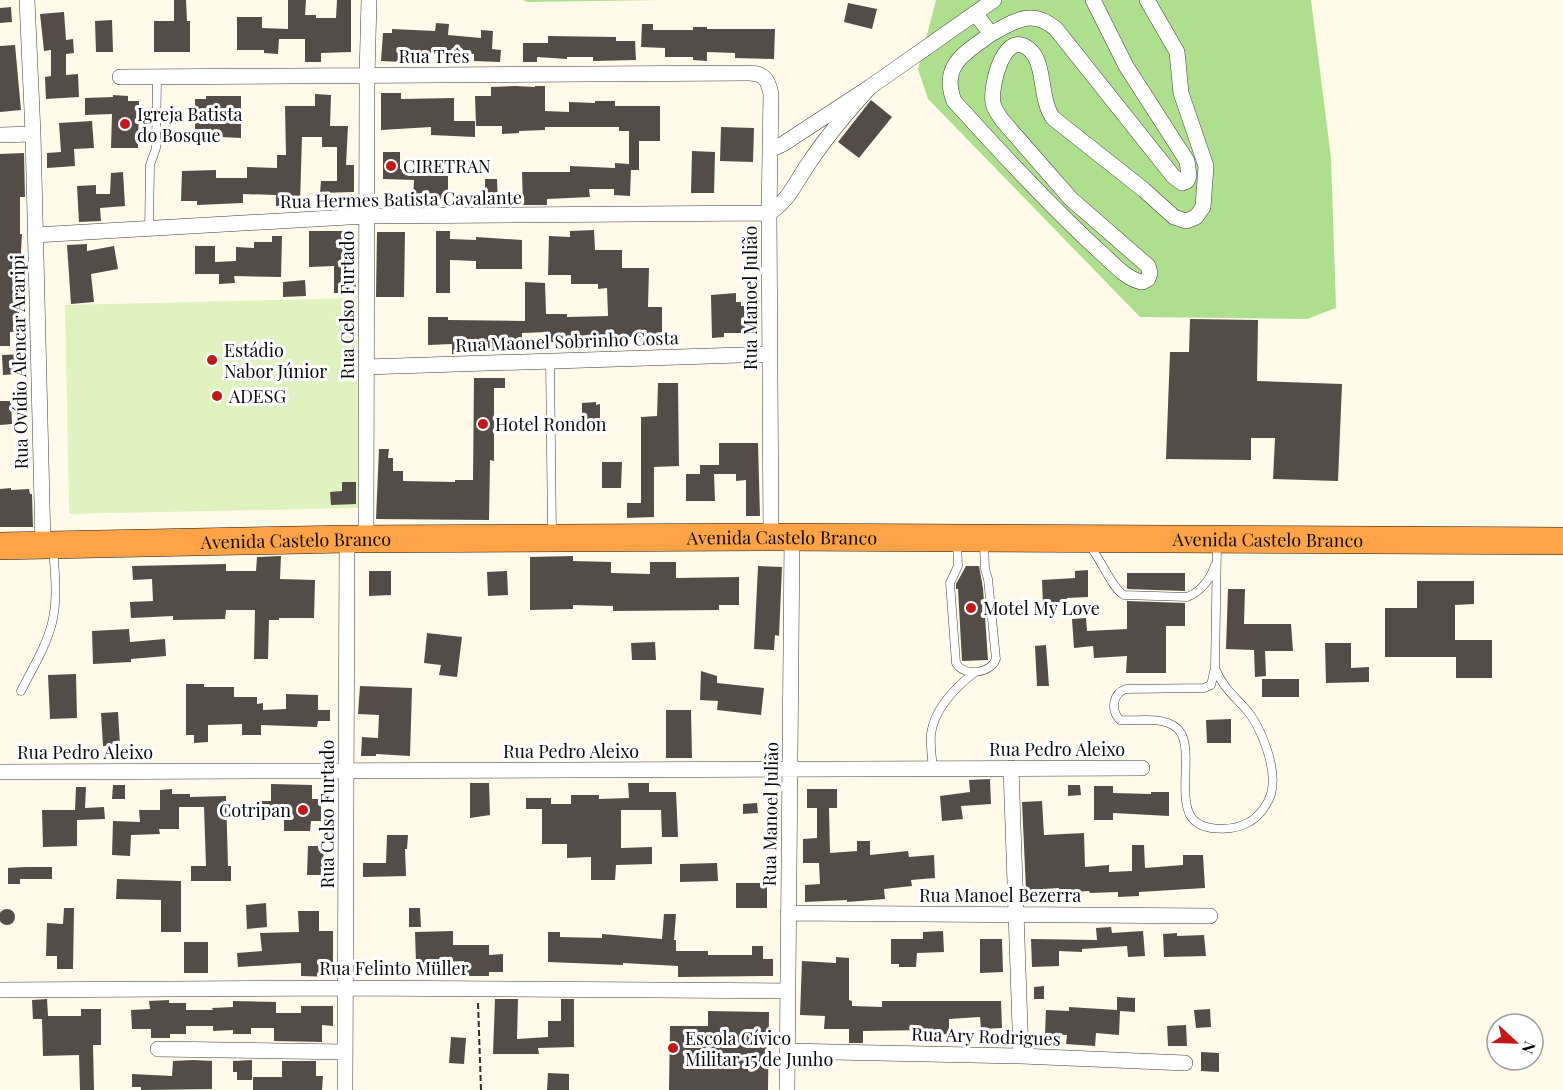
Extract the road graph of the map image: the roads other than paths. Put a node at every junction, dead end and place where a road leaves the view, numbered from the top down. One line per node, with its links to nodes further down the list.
1 (27, 0): 13 (street, Rua Ovídio Alencar Araripi)
2 (369, 0): 9 (street, Rua Celso Furtado)
3 (994, 0): 6 (street)
4 (1093, 0): 7 (street)
5 (1147, 0): 7 (street)
6 (975, 13): 7 (street); 12 (street)
7 (991, 34)
8 (748, 73): 9 (street, Rua Três); 15 (street, Rua Manoel Julião)
9 (367, 76): 11 (street, Rua Três); 17 (street, Rua Celso Furtado)
10 (120, 77): 11 (street, Rua Três)
11 (157, 77): 18 (lane)
12 (870, 87): 15 (street); 16 (street)
13 (33, 134): 14 (street); 19 (street, Rua Ovídio Alencar Araripi)
14 (0, 135)
15 (770, 150): 16 (street, Rua Manoel Julião)
16 (769, 213): 17 (street, Rua Hermes Batista Cavalante); 20 (street, Rua Manoel Julião)
17 (366, 216): 18 (street, Rua Hermes Batista Cavalante); 22 (street, Rua Celso Furtado)
18 (149, 229): 19 (street, Rua Hermes Batista Cavalante)
19 (35, 236): 30 (street, Rua Ovídio Alencar Araripi)
20 (770, 354): 21 (street, Rua Maonel Sobrinho Costa); 23 (street, Rua Manoel Julião)
21 (550, 361): 22 (street, Rua Maonel Sobrinho Costa); 24 (lane)
22 (366, 367): 25 (street, Rua Celso Furtado)
23 (782, 537): 24 (highway, Avenida Castelo Branco); 26 (highway, Avenida Castelo Branco); 39 (street, Rua Manoel Julião)
24 (552, 538): 25 (highway, Avenida Castelo Branco)
25 (356, 539): 30 (highway, Avenida Castelo Branco); 40 (street, Rua Celso Furtado)
26 (957, 540): 27 (highway, Avenida Castelo Branco); 34 (lane)
27 (984, 540): 28 (highway, Avenida Castelo Branco); 34 (lane)
28 (1085, 540): 32 (highway, Avenida Castelo Branco); 32 (lane)
29 (1563, 541): 32 (highway, Avenida Castelo Branco)
30 (48, 544): 31 (highway, Avenida Castelo Branco); 35 (lane)
31 (0, 546)
32 (1217, 549): 33 (lane)
33 (1215, 668): 33 (lane)
34 (976, 671): 38 (lane)
35 (21, 691)
36 (1011, 768): 37 (street, Rua Pedro Aleixo); 38 (street, Rua Pedro Aleixo); 43 (street)
37 (1142, 768)
38 (933, 769): 39 (street, Rua Pedro Aleixo)
39 (790, 770): 40 (street, Rua Pedro Aleixo); 42 (street, Rua Manoel Julião)
40 (347, 771): 41 (street, Rua Pedro Aleixo); 45 (street, Rua Celso Furtado)
41 (0, 772)
42 (789, 913): 43 (street, Rua Manoel Bezerra); 47 (street, Rua Manoel Julião)
43 (1016, 915): 44 (street, Rua Manoel Bezerra); 51 (street)
44 (1210, 916)
45 (345, 988): 46 (street, Rua Felinto Müller); 47 (street, Rua Felinto Müller); 50 (street, Rua Celso Furtado)
46 (0, 990)
47 (788, 991): 49 (street, Rua Manoel Julião)
48 (158, 1049): 50 (street)
49 (787, 1051): 51 (street, Rua Ary Rodrigues); 54 (street, Rua Manoel Julião)
50 (345, 1052): 53 (street, Rua Celso Furtado)
51 (1021, 1056): 52 (street, Rua Ary Rodrigues)
52 (1185, 1063)
53 (345, 1090)
54 (787, 1090)

